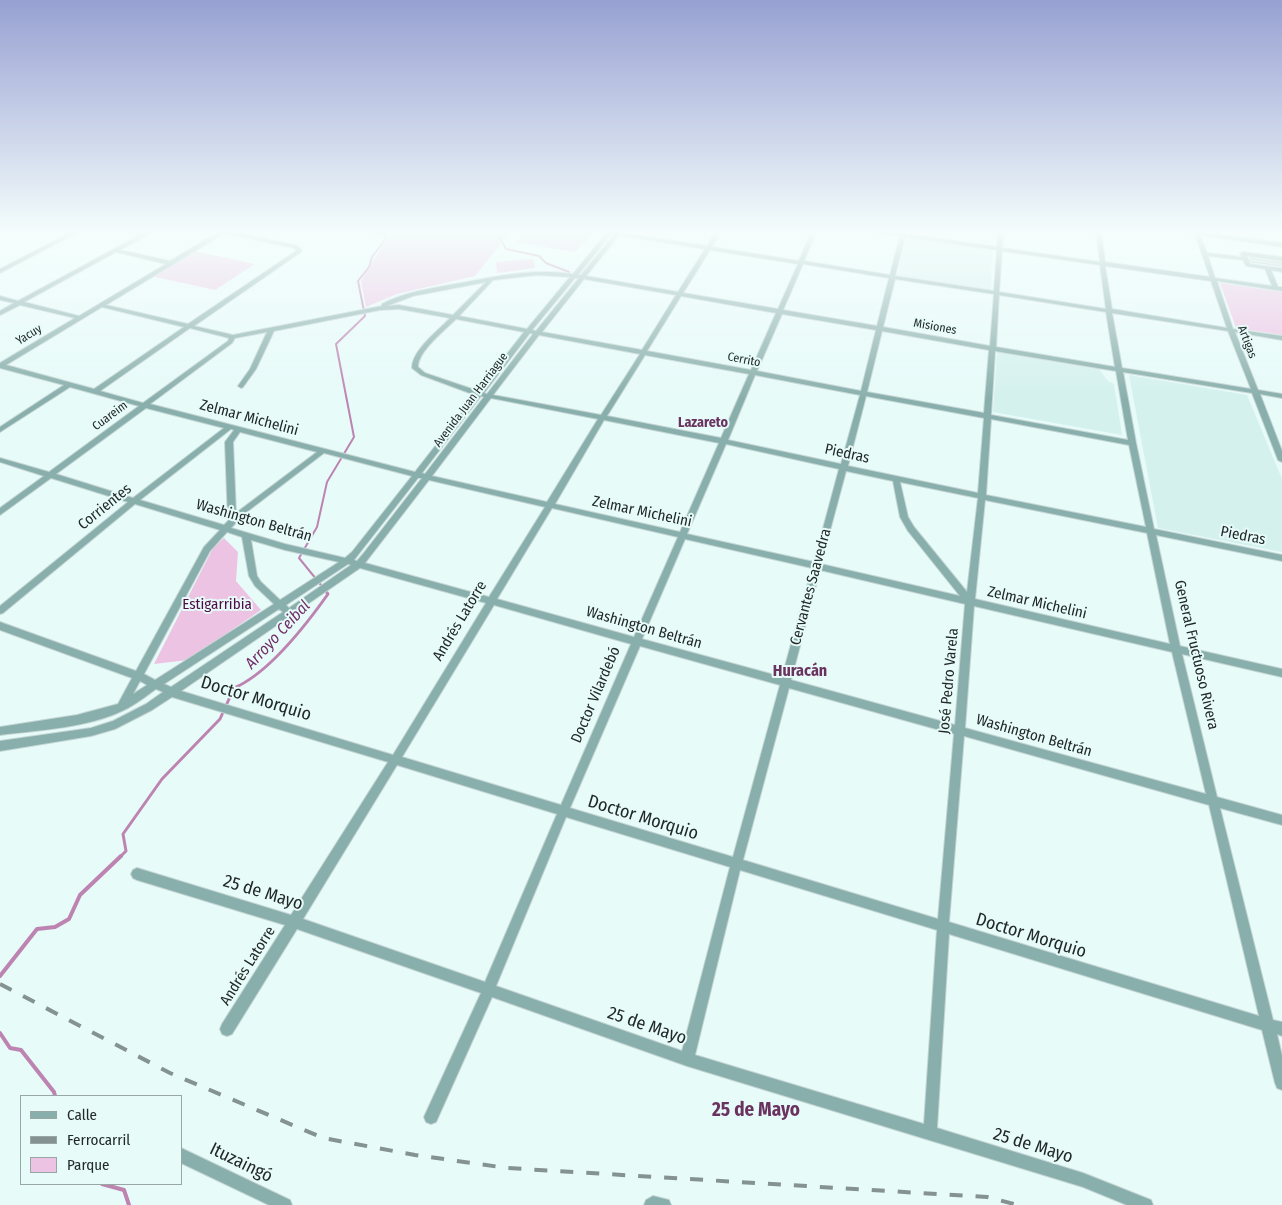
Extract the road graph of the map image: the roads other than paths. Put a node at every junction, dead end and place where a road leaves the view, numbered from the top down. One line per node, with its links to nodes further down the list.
1 (49, 286): 21 (street)
2 (132, 286): 22 (street, Yacuy)
3 (249, 286): 29 (street)
4 (457, 286): 23 (street, Misiones)
5 (485, 286): 27 (street)
6 (565, 286): 32 (street, Avenida Juan Harriague)
7 (575, 286): 34 (street, Avenida Juan Harriague)
8 (636, 286): 18 (street, Misiones)
9 (686, 286): 18 (street, Andrés Latorre)
10 (789, 286): 24 (street, Doctor Vilardebó)
11 (890, 286): 30 (street, Cervantes Saavedra)
12 (946, 286): 19 (street)
13 (997, 286): 19 (street, José Pedro Varela)
14 (1105, 286): 25 (street, General Fructuoso Rivera)
15 (1216, 286): 33 (street, Artigas)
16 (1266, 286): 17 (street)
17 (1279, 288)
18 (681, 294): 24 (street, Misiones); 38 (street, Andrés Latorre)
19 (996, 294): 25 (street); 37 (street, José Pedro Varela)
20 (0, 298): 21 (street)
21 (19, 302): 26 (street); 28 (street)
22 (101, 305): 28 (street, Yacuy); 29 (street)
23 (380, 308): 27 (street, Cerrito); 31 (street, Cerrito)
24 (779, 312): 30 (street, Misiones); 41 (street, Doctor Vilardebó)
25 (1109, 312): 33 (street); 40 (street, General Fructuoso Rivera)
26 (0, 313)
27 (455, 316): 32 (street, Cerrito); 46 (street, Piedras)
28 (80, 318): 39 (street, Yacuy)
29 (190, 326): 35 (street); 44 (street)
30 (880, 329): 37 (street, Misiones); 48 (street, Cervantes Saavedra)
31 (271, 330): 35 (street); 43 (street)
32 (529, 330): 34 (street, Cerrito); 46 (street, Avenida Juan Harriague)
33 (1231, 330): 36 (street); 45 (street, Artigas)
34 (538, 332): 38 (street, Cerrito); 47 (street, Avenida Juan Harriague)
35 (233, 337): 50 (street, Cuareim)
36 (1282, 338)
37 (991, 348): 40 (street, Misiones); 52 (street, José Pedro Varela)
38 (644, 352): 41 (street, Cerrito); 51 (street, Andrés Latorre)
39 (1, 365): 42 (street, Zelmar Michelini)
40 (1119, 368): 45 (street, Misiones); 57 (street, General Fructuoso Rivera)
41 (753, 373): 48 (street, Cerrito); 56 (street, Doctor Vilardebó)
42 (70, 384): 44 (street, Zelmar Michelini); 55 (street)
43 (241, 386)
44 (95, 391): 50 (street, Zelmar Michelini)
45 (1255, 391): 49 (street, Misiones); 61 (street, Artigas)
46 (479, 394): 47 (street, Piedras); 63 (street, Avenida Juan Harriague)
47 (491, 395): 51 (street, Piedras); 65 (street, Avenida Juan Harriague)
48 (863, 395): 52 (street, Cerrito); 62 (street, Cervantes Saavedra)
49 (1282, 396)
50 (144, 405): 53 (street, Zelmar Michelini); 64 (street, Cuareim)
51 (603, 417): 56 (street, Piedras); 69 (street, Andrés Latorre)
52 (988, 417): 57 (street, Cerrito); 67 (street, José Pedro Varela)
53 (229, 427): 54 (street, Zelmar Michelini); 68 (street, Corrientes)
54 (239, 429): 58 (street, Zelmar Michelini); 71 (street)
55 (0, 430)
56 (724, 441): 62 (street, Piedras); 75 (street, Doctor Vilardebó)
57 (1132, 443): 73 (street, General Fructuoso Rivera)
58 (323, 451): 59 (street, Zelmar Michelini); 71 (street)
59 (357, 459): 63 (street, Zelmar Michelini)
60 (0, 460): 64 (street, Washington Beltrán)
61 (1282, 460)
62 (844, 468): 66 (street, Piedras); 79 (street, Cervantes Saavedra)
63 (418, 474): 65 (street, Zelmar Michelini); 77 (street, Avenida Juan Harriague)
64 (50, 475): 68 (street, Washington Beltrán); 70 (street, Cuareim)
65 (428, 477): 69 (street, Zelmar Michelini); 78 (street, Avenida Juan Harriague)
66 (896, 479): 67 (street, Piedras); 82 (street)
67 (982, 496): 73 (street, Piedras); 82 (street, José Pedro Varela)
68 (134, 501): 72 (street, Washington Beltrán); 84 (street, Corrientes)
69 (550, 506): 75 (street, Zelmar Michelini); 81 (street, Andrés Latorre)
70 (0, 512)
71 (232, 521): 72 (street)
72 (224, 529): 74 (street, Washington Beltrán); 90 (street)
73 (1151, 532): 76 (street, Piedras); 88 (street, General Fructuoso Rivera)
74 (246, 535): 77 (street, Washington Beltrán); 83 (street)
75 (684, 535): 79 (street, Zelmar Michelini); 87 (street, Doctor Vilardebó)
76 (1282, 558)
77 (348, 561): 78 (street, Washington Beltrán); 80 (street, Avenida Juan Harriague)
78 (358, 565): 80 (street, Avenida Juan Harriague); 81 (street, Washington Beltrán)
79 (815, 567): 82 (street, Zelmar Michelini); 91 (street, Cervantes Saavedra)
80 (334, 576): 83 (street); 85 (street)
81 (491, 600): 87 (street, Washington Beltrán); 98 (street, Andrés Latorre)
82 (970, 602): 88 (street, Zelmar Michelini); 96 (street, José Pedro Varela)
83 (281, 605): 85 (street); 92 (street)
84 (0, 611)
85 (289, 613): 93 (street)
86 (0, 626): 90 (street, Doctor Morquio)
87 (636, 642): 91 (street, Washington Beltrán); 100 (street, Doctor Vilardebó)
88 (1176, 649): 89 (street, Zelmar Michelini); 99 (street, General Fructuoso Rivera)
89 (1282, 673)
90 (139, 676): 92 (street, Doctor Morquio); 94 (street)
91 (785, 683): 96 (street, Washington Beltrán); 102 (street, Cervantes Saavedra)
92 (156, 686): 93 (street, Doctor Morquio); 94 (street)
93 (171, 692): 97 (street); 98 (street, Doctor Morquio)
94 (121, 707): 95 (street)
95 (0, 730)
96 (960, 731): 99 (street, Washington Beltrán); 105 (street, José Pedro Varela)
97 (0, 746)
98 (395, 760): 100 (street, Doctor Morquio); 104 (street, Andrés Latorre)
99 (1215, 802): 101 (street, Washington Beltrán); 107 (street, General Fructuoso Rivera)
100 (563, 812): 102 (street, Doctor Morquio); 106 (street, Doctor Vilardebó)
101 (1282, 820)
102 (736, 865): 105 (street, Doctor Morquio); 110 (street, Cervantes Saavedra)
103 (137, 874): 104 (street, 25 de Mayo)
104 (295, 922): 106 (street, 25 de Mayo); 108 (street, Andrés Latorre)
105 (943, 928): 107 (street, Doctor Morquio); 113 (street, José Pedro Varela)
106 (488, 991): 110 (street, 25 de Mayo); 112 (street, Doctor Vilardebó)
107 (1269, 1025): 109 (street, Doctor Morquio); 111 (street, General Fructuoso Rivera)
108 (227, 1029)
109 (1282, 1029)
110 (687, 1059): 113 (street, 25 de Mayo)
111 (1282, 1083)
112 (431, 1118)
113 (930, 1134): 118 (street, 25 de Mayo)
114 (182, 1155): 115 (street, Ituzaingó)
115 (286, 1205)
116 (650, 1205): 117 (street)
117 (664, 1205)
118 (1146, 1205)

